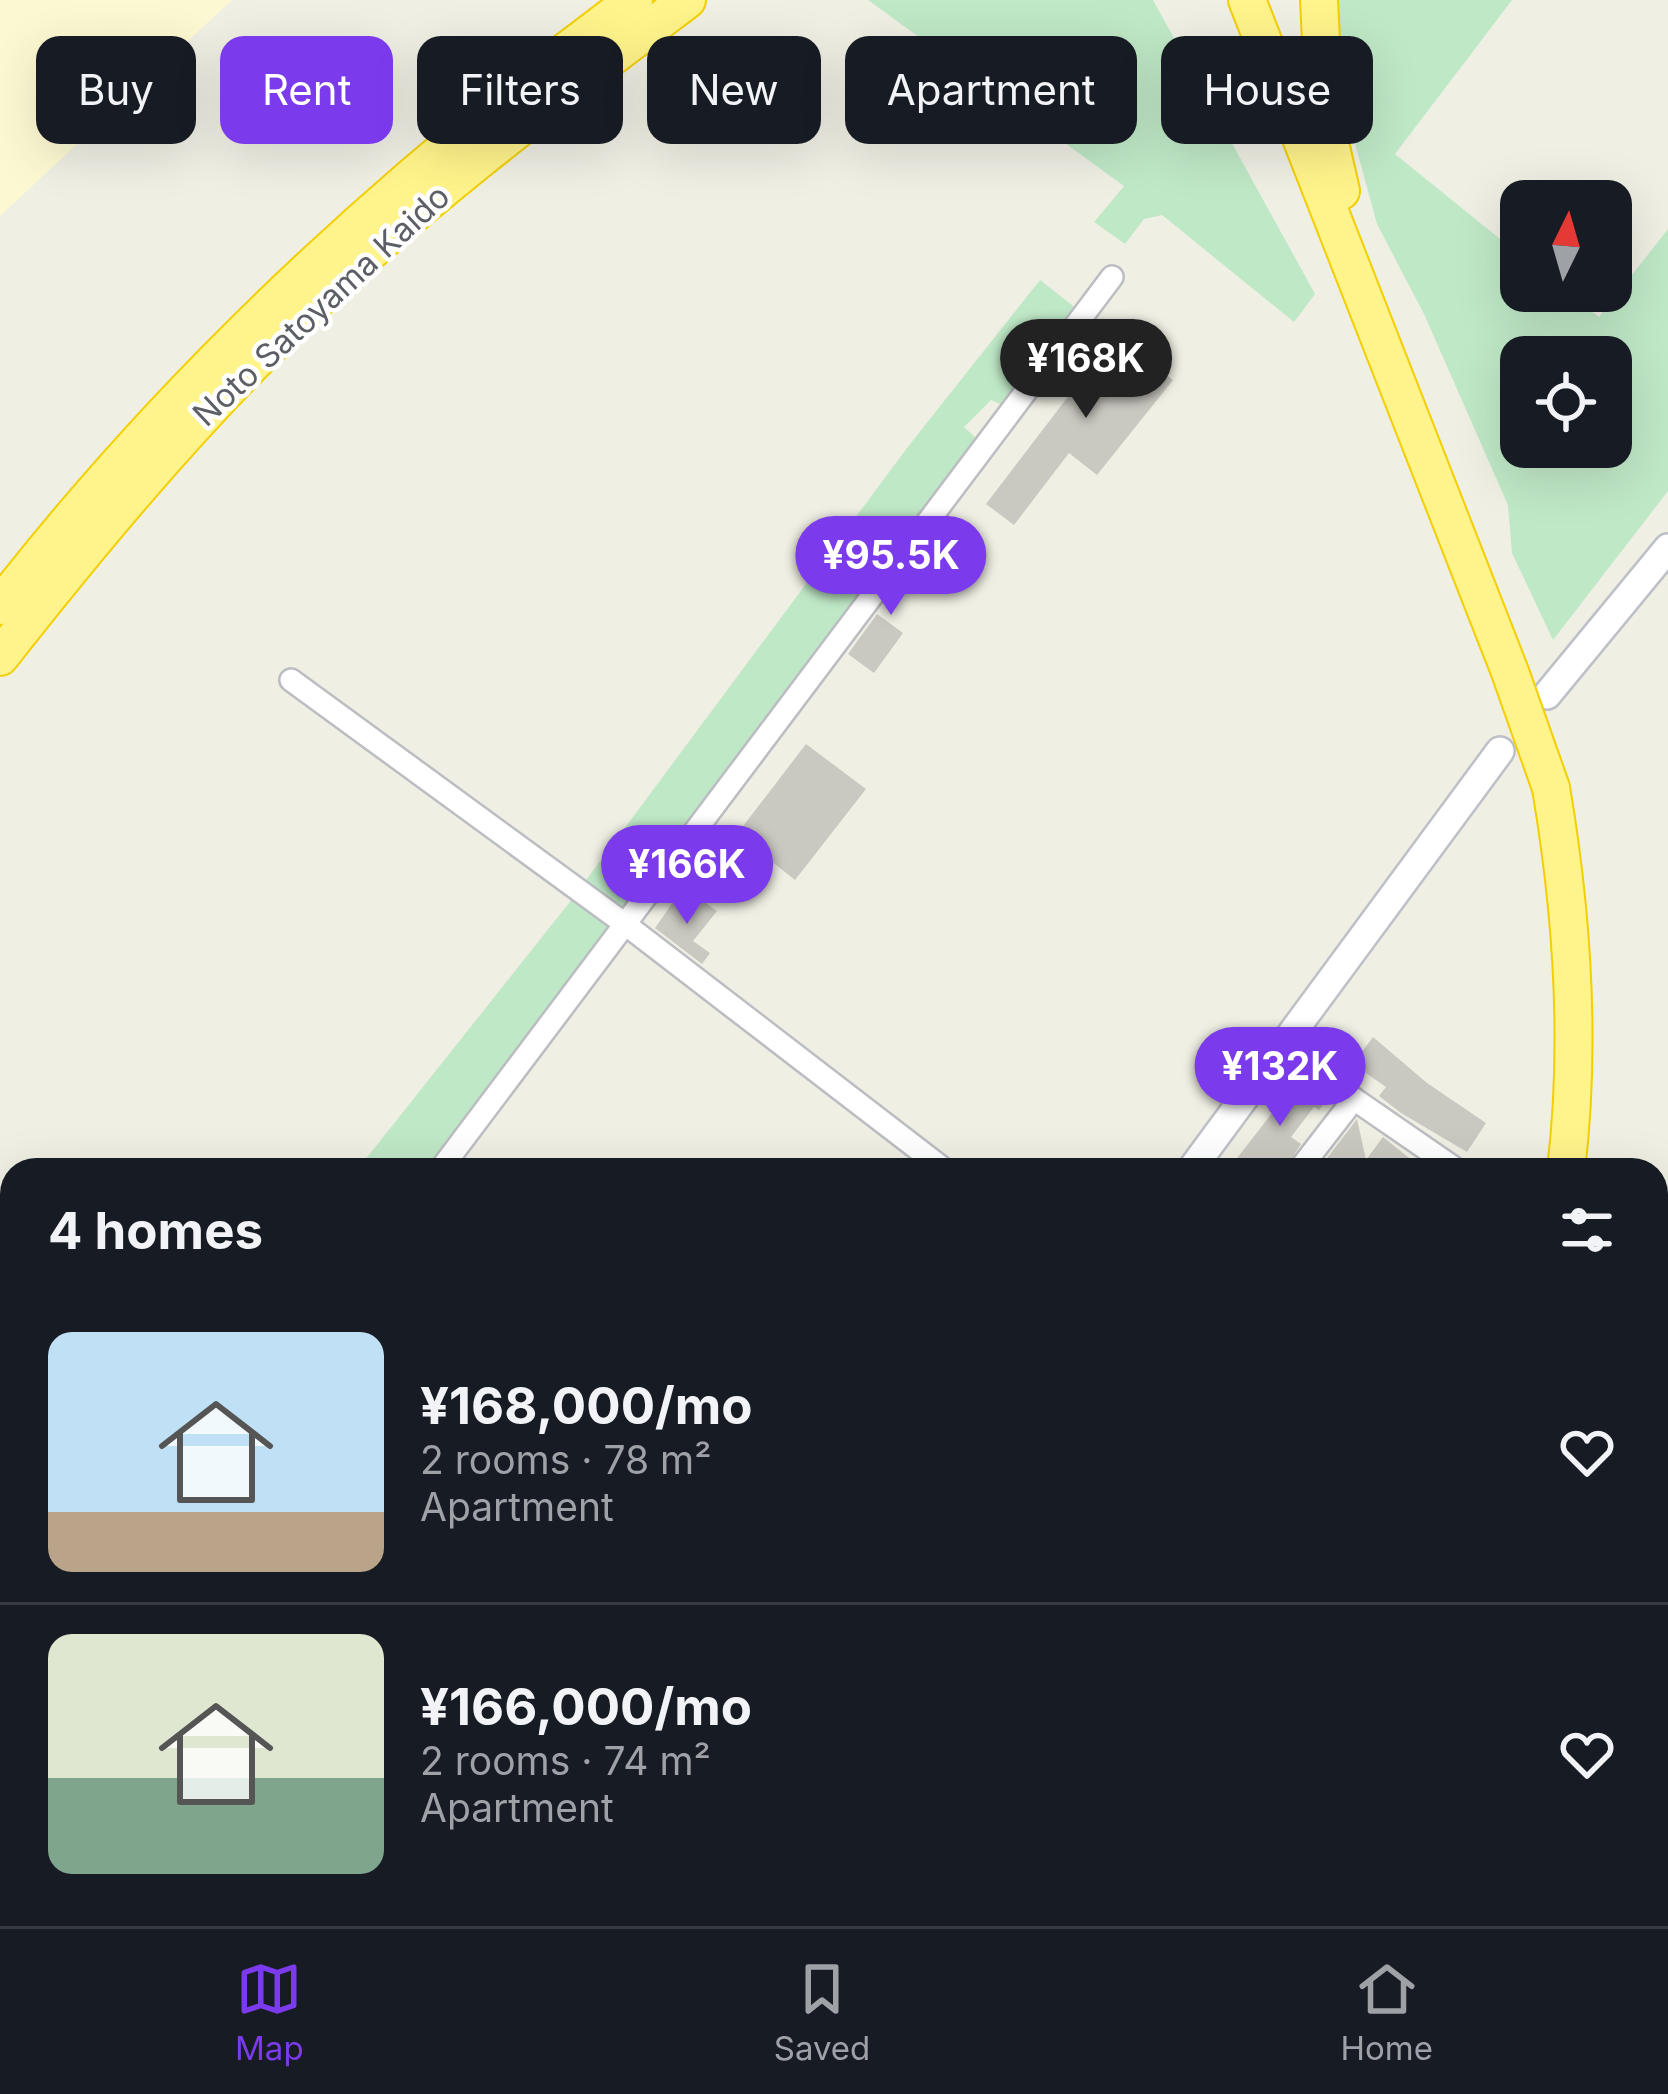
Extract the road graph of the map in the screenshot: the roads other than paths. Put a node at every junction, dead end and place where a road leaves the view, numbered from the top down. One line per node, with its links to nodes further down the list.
1 (634, 0): 8 (highway, Noto Satoyama Kaido)
2 (687, 0): 9 (highway, Noto Satoyama Kaido)
3 (1247, 0): 6 (highway)
4 (1319, 0): 6 (highway)
5 (1112, 277): 13 (street)
6 (1401, 390): 21 (highway, bridge)
7 (1668, 548): 11 (street)
8 (0, 606)
9 (0, 657)
10 (291, 680): 13 (street)
11 (1547, 695)
12 (1500, 751): 14 (street)
13 (625, 924): 16 (street); 17 (street)
14 (1280, 1048): 15 (street); 18 (street)
15 (1354, 1100): 19 (street); 20 (street)
16 (449, 1158)
17 (930, 1158)
18 (1199, 1158)
19 (1308, 1158)
20 (1439, 1158)
21 (1566, 1158)

